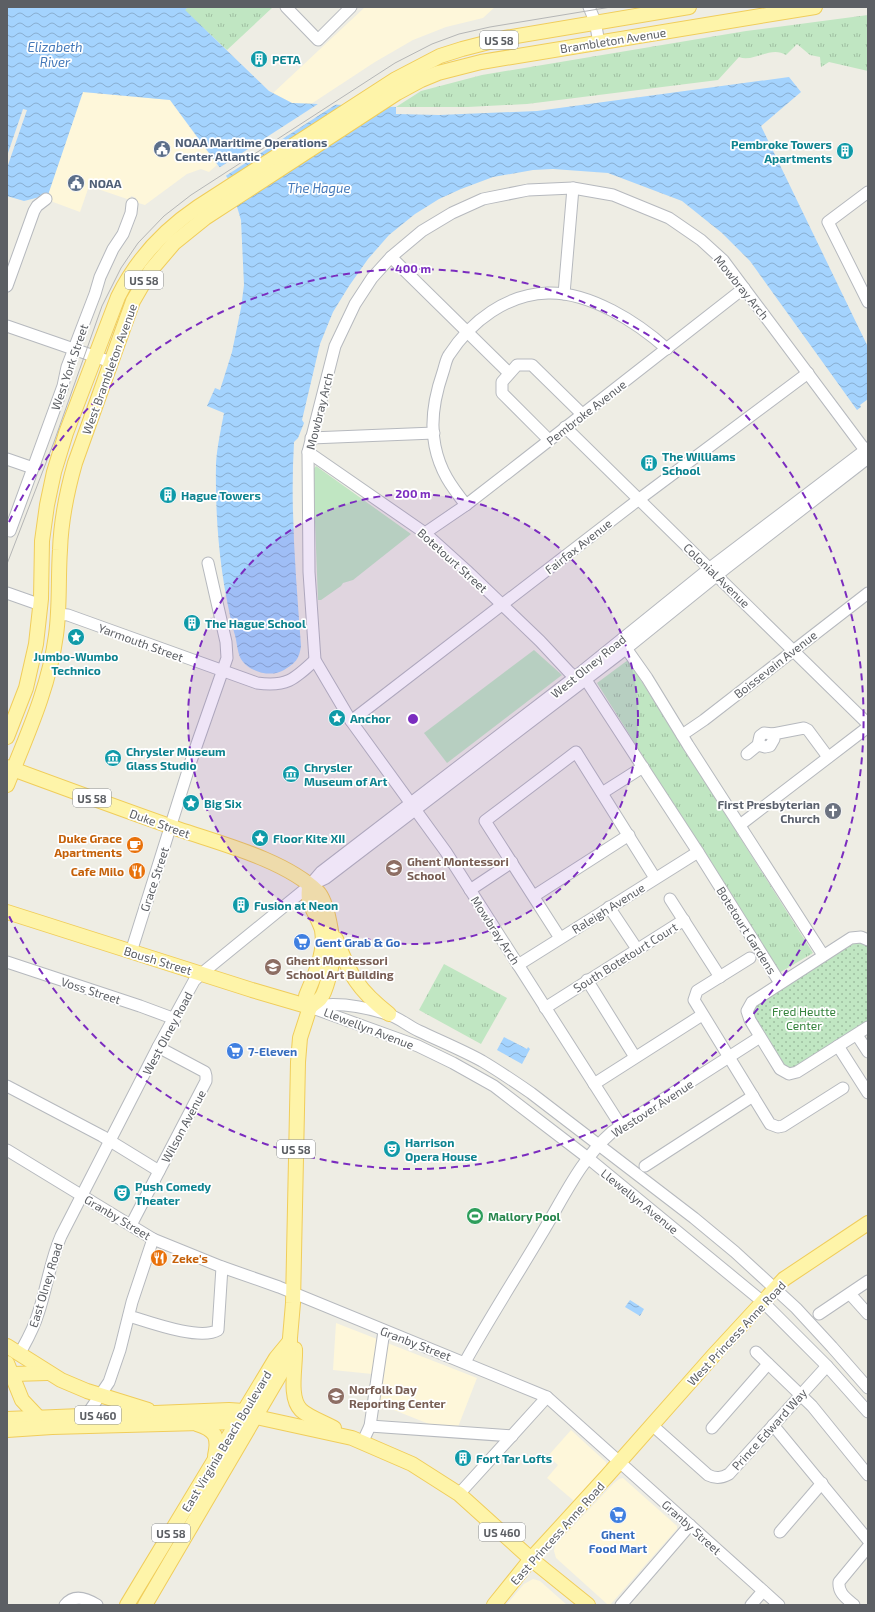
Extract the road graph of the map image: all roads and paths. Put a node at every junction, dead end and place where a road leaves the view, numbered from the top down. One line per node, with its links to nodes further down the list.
1 (286, 7): 2 (street)
2 (351, 7)
3 (589, 7): 6 (street)
4 (689, 7): 6 (main road, Brambleton Avenue / US 58)
5 (815, 7): 7 (main road, Brambleton Avenue / US 58)
6 (596, 23): 7 (street); 8 (main road, Brambleton Avenue / US 58)
7 (599, 43): 8 (main road, Brambleton Avenue / US 58)
8 (410, 79): 13 (main road, West Brambleton Avenue / US 58)
9 (573, 188): 14 (street, Mowbray Arch); 16 (street, Mowbray Arch); 17 (street)
10 (868, 192): 18 (street)
11 (46, 199): 15 (street)
12 (132, 204): 21 (street, West York Street)
13 (202, 212): 23 (main road, West Brambleton Avenue / US 58); 24 (main road, West Brambleton Avenue / US 58)
14 (391, 257): 20 (street); 30 (street, Mowbray Arch)
15 (7, 286)
16 (744, 288): 22 (street, Pembroke Avenue); 26 (street, Mowbray Arch)
17 (564, 294): 20 (street); 22 (street)
18 (868, 302)
19 (7, 326): 21 (street)
20 (467, 332): 25 (street); 29 (street)
21 (74, 349): 23 (street); 35 (street, West York Street)
22 (666, 349): 27 (street, Pembroke Avenue)
23 (96, 357): 24 (street); 44 (main road, West Brambleton Avenue / US 58)
24 (111, 362): 46 (main road, West Brambleton Avenue / US 58)
25 (509, 373): 27 (street); 31 (street)
26 (808, 373): 33 (street, Mowbray Arch); 36 (street, Fairfax Avenue)
27 (582, 414): 28 (street, Pembroke Avenue)
28 (565, 427): 31 (street, Pembroke Avenue); 36 (street, Colonial Avenue)
29 (434, 432): 30 (street); 37 (street)
30 (311, 438): 32 (street, Mowbray Arch)
31 (550, 440): 37 (street, Pembroke Avenue)
32 (308, 452): 39 (street, Botetourt Street); 49 (street, Mowbray Arch)
33 (867, 453): 41 (street, West Olney Road)
34 (7, 459): 35 (street)
35 (33, 468): 38 (street, West York Street)
36 (638, 500): 41 (street, Colonial Avenue); 45 (street, Fairfax Avenue)
37 (466, 505): 39 (street, Pembroke Avenue)
38 (10, 531)
39 (425, 533): 45 (street, Botetourt Street)
40 (208, 563): 50 (street, Grace Street)
41 (713, 572): 47 (street, West Olney Road); 48 (street, Colonial Avenue)
42 (7, 593): 44 (street)
43 (868, 593): 48 (street, Boissevain Avenue)
44 (41, 605): 55 (main road, West Brambleton Avenue / US 58)
45 (501, 605): 51 (street, Botetourt Street); 52 (street, Fairfax Avenue)
46 (58, 614): 50 (street, Yarmouth Street); 59 (main road, West Brambleton Avenue / US 58)
47 (623, 645): 51 (street, West Olney Road); 54 (street)
48 (793, 651): 53 (street, Colonial Avenue); 54 (street, Boissevain Avenue)
49 (315, 660): 50 (street, Yarmouth Street); 52 (street, Mowbray Arch)
50 (223, 671): 63 (street, Grace Street)
51 (580, 678): 58 (street, Botetourt Gardens); 62 (street, West Olney Road)
52 (351, 721): 62 (street, Mowbray Arch)
53 (868, 725): 57 (street)
54 (682, 735): 64 (street)
55 (7, 738)
56 (747, 754): 57 (street)
57 (828, 757): 64 (street)
58 (643, 767): 61 (street); 66 (street, Botetourt Gardens)
59 (10, 768): 60 (main road, West Brambleton Avenue); 63 (main road, Duke Street / US 58)
60 (7, 785)
61 (602, 793): 65 (street); 67 (street)
62 (413, 806): 69 (street, West Olney Road); 70 (street, Mowbray Arch)
63 (171, 826): 69 (main road, Duke Street / US 58); 80 (street, Grace Street)
64 (740, 826): 81 (street)
65 (628, 835): 68 (street); 71 (street)
66 (698, 852): 68 (street, Raleigh Avenue); 88 (street, Botetourt Gardens)
67 (512, 862): 70 (street); 71 (street)
68 (655, 878): 73 (street, Raleigh Avenue)
69 (309, 886): 76 (main road, US 58); 85 (street, West Olney Road); 89 (main road, US 58)
70 (470, 890): 84 (street, Mowbray Arch)
71 (534, 896): 77 (street)
72 (670, 899): 75 (street, South Botetourt Court)
73 (609, 907): 77 (street, Raleigh Avenue); 79 (street)
74 (7, 912): 80 (main road, Boush Street)
75 (684, 920): 79 (street, South Botetourt Court); 86 (street)
76 (331, 928): 89 (main road, US 58); 91 (main road)
77 (560, 938): 84 (street, Raleigh Avenue)
78 (868, 940): 81 (street)
79 (637, 949): 87 (street, South Botetourt Court)
80 (131, 952): 85 (main road, Boush Street)
81 (823, 955): 88 (street)
82 (750, 958): 86 (street)
83 (7, 962): 93 (street, Voss Street)
84 (518, 965): 90 (street, Mowbray Arch)
85 (201, 974): 89 (main road, Boush Street); 93 (street, West Olney Road)
86 (720, 977): 92 (street)
87 (587, 980): 90 (street, South Botetourt Court); 100 (street)
88 (780, 983): 96 (street, Botetourt Gardens)
89 (310, 1007): 91 (street, Llewellyn Avenue); 111 (street, Llewellyn Avenue); 121 (main road, US 58)
90 (545, 1008): 102 (street, Mowbray Arch)
91 (389, 1014): 109 (street, Llewellyn Avenue)
92 (702, 1015): 100 (street); 101 (street)
93 (175, 1019): 98 (street, West Olney Road)
94 (868, 1027): 95 (street)
95 (857, 1034): 97 (street); 99 (street)
96 (760, 1037): 97 (street, Botetourt Gardens); 101 (street, Westover Avenue)
97 (838, 1046): 105 (street)
98 (158, 1047): 108 (street, West Olney Road); 113 (street, Wilson Avenue)
99 (868, 1052)
100 (635, 1057): 102 (street)
101 (729, 1058): 106 (street); 107 (street, Westover Avenue)
102 (594, 1084): 107 (street, Mowbray Arch)
103 (7, 1086): 108 (street)
104 (843, 1088): 106 (street)
105 (868, 1093)
106 (753, 1096): 112 (street)
107 (621, 1126): 109 (street, Westover Avenue)
108 (110, 1142): 113 (street); 114 (street, West Olney Road)
109 (598, 1145): 111 (street, Westover Avenue); 120 (street, Llewellyn Avenue)
110 (7, 1150): 114 (street, Granby Street)
111 (588, 1158): 123 (street, Llewellyn Avenue); 132 (street, Westover Avenue)
112 (645, 1166)
113 (159, 1170): 116 (street, Wilson Avenue)
114 (82, 1196): 116 (street, Granby Street); 131 (street, East Olney Road)
115 (868, 1223): 120 (main road, West Princess Anne Road)
116 (130, 1225): 117 (street, Granby Street)
117 (153, 1239): 118 (street, Granby Street); 126 (street)
118 (222, 1267): 121 (street, Granby Street); 126 (street)
119 (868, 1281): 122 (street)
120 (775, 1289): 123 (main road, West Princess Anne Road); 137 (street, Llewellyn Avenue)
121 (293, 1293): 127 (main road, East Virginia Beach Boulevard / US 58); 128 (street, Granby Street)
122 (850, 1294): 124 (street); 125 (street)
123 (763, 1302): 134 (street, Llewellyn Avenue); 148 (main road, West Princess Anne Road)
124 (819, 1314)
125 (868, 1314)
126 (129, 1316): 139 (street)
127 (292, 1327): 144 (main road, East Virginia Beach Boulevard / US 58); 155 (main road)
128 (384, 1331): 132 (street, Granby Street); 150 (street)
129 (7, 1346): 131 (main road)
130 (756, 1352): 133 (street)
131 (20, 1353): 136 (main road)
132 (464, 1362): 140 (street, Granby Street)
133 (768, 1364): 138 (street); 152 (street)
134 (827, 1366): 138 (street, Prince Edward Way); 142 (street, Llewellyn Avenue)
135 (9, 1371): 136 (main road); 145 (main road)
136 (47, 1373): 139 (main road)
137 (868, 1388)
138 (797, 1392): 149 (street, Prince Edward Way); 158 (street)
139 (100, 1395): 141 (main road); 143 (street)
140 (547, 1397): 154 (street); 157 (street, Granby Street)
141 (156, 1412): 143 (main road, US 460); 144 (main road, US 460)
142 (868, 1412)
143 (86, 1416): 145 (main road, US 460)
144 (246, 1417): 147 (main road, US 460); 155 (main road, US 460); 156 (main road, East Virginia Beach Boulevard / US 58); 170 (main road, East Virginia Beach Boulevard / US 58)
145 (39, 1418): 146 (main road, US 460); 151 (main road)
146 (7, 1419)
147 (193, 1423): 151 (main road, US 460); 156 (main road)
148 (652, 1425): 149 (street, Prince Edward Way); 157 (main road, West Princess Anne Road)
149 (773, 1425): 159 (street)
150 (370, 1426): 154 (street); 155 (street)
151 (52, 1427): 153 (main road, US 460)
152 (712, 1428)
153 (7, 1430)
154 (512, 1436): 160 (street)
155 (358, 1440): 160 (main road, US 460)
156 (214, 1460): 169 (main road, East Virginia Beach Boulevard / US 58)
157 (620, 1462): 161 (street, Granby Street); 165 (main road, East Princess Anne Road)
158 (868, 1474)
159 (822, 1483): 162 (street); 163 (street)
160 (459, 1494): 165 (main road, US 460)
161 (690, 1525): 166 (street, Granby Street); 173 (street)
162 (780, 1532)
163 (868, 1540)
164 (868, 1547): 176 (street)
165 (531, 1559): 171 (main road, East Princess Anne Road); 172 (main road, US 460)
166 (763, 1591): 174 (street); 175 (street, Granby Street)
167 (65, 1605): 168 (street)
168 (97, 1605)
169 (127, 1605)
170 (145, 1605)
171 (494, 1605)
172 (588, 1605)
173 (620, 1605)
174 (751, 1605)
175 (779, 1605)
176 (854, 1605)

